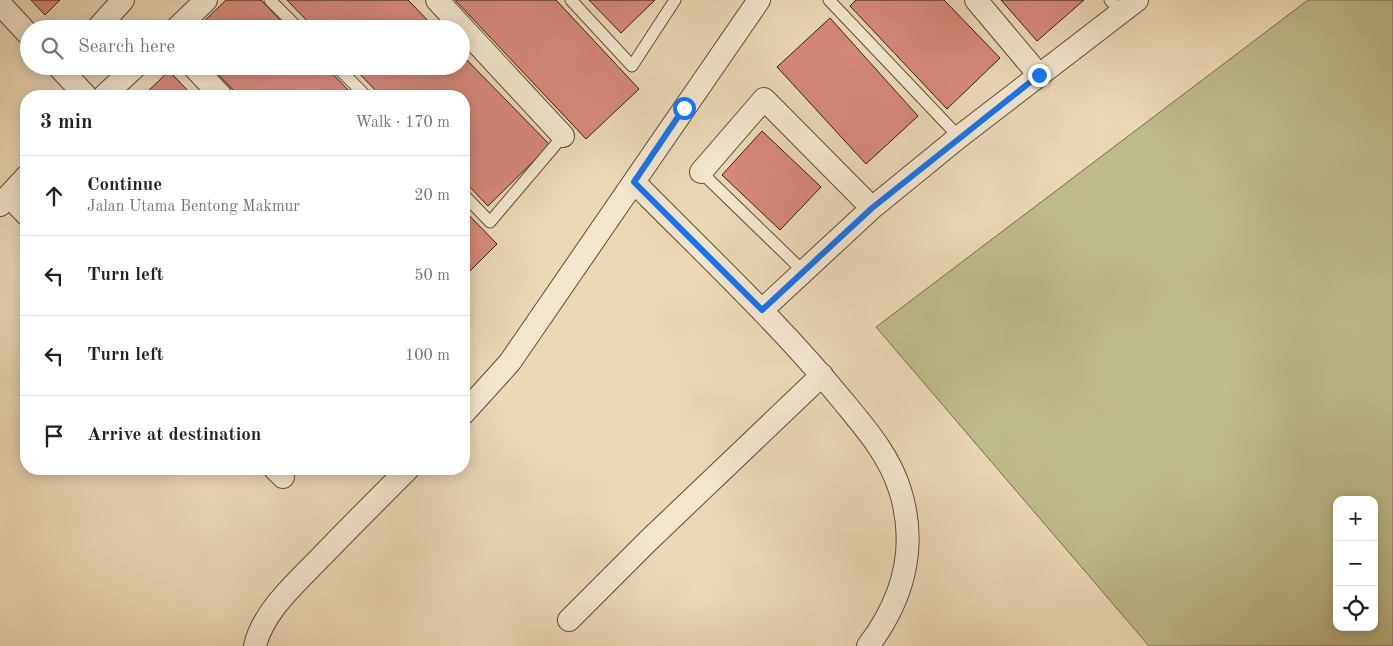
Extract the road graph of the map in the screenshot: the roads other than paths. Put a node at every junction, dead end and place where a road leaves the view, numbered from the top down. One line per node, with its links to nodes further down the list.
1 (206, 0): 13 (street)
2 (270, 0): 14 (lane)
3 (437, 0): 15 (street)
4 (571, 0): 5 (lane)
5 (675, 0)
6 (758, 0): 30 (street)
7 (829, 0): 28 (lane)
8 (976, 0): 22 (street)
9 (115, 3): 12 (street)
10 (0, 4): 16 (street)
11 (1122, 4): 22 (street)
12 (103, 20)
13 (185, 20)
14 (289, 20)
15 (456, 20)
16 (20, 25)
17 (470, 36): 27 (street)
18 (68, 75): 23 (street)
19 (126, 75): 24 (street)
20 (201, 75): 25 (street)
21 (345, 75): 26 (lane)
22 (1039, 75): 28 (street)
23 (81, 90)
24 (110, 90)
25 (215, 90)
26 (360, 90)
27 (563, 136): 33 (lane)
28 (959, 137): 34 (street)
29 (701, 172): 34 (street); 36 (lane)
30 (634, 182): 37 (street); 39 (street)
31 (20, 184): 32 (street)
32 (5, 200): 35 (street)
33 (470, 201)
34 (872, 208): 36 (street)
35 (20, 210)
36 (803, 271): 37 (street)
37 (762, 310): 38 (street)
38 (822, 375): 41 (street); 43 (street)
39 (470, 406)
40 (402, 475): 42 (street)
41 (569, 620)
42 (254, 646)
43 (868, 646)

